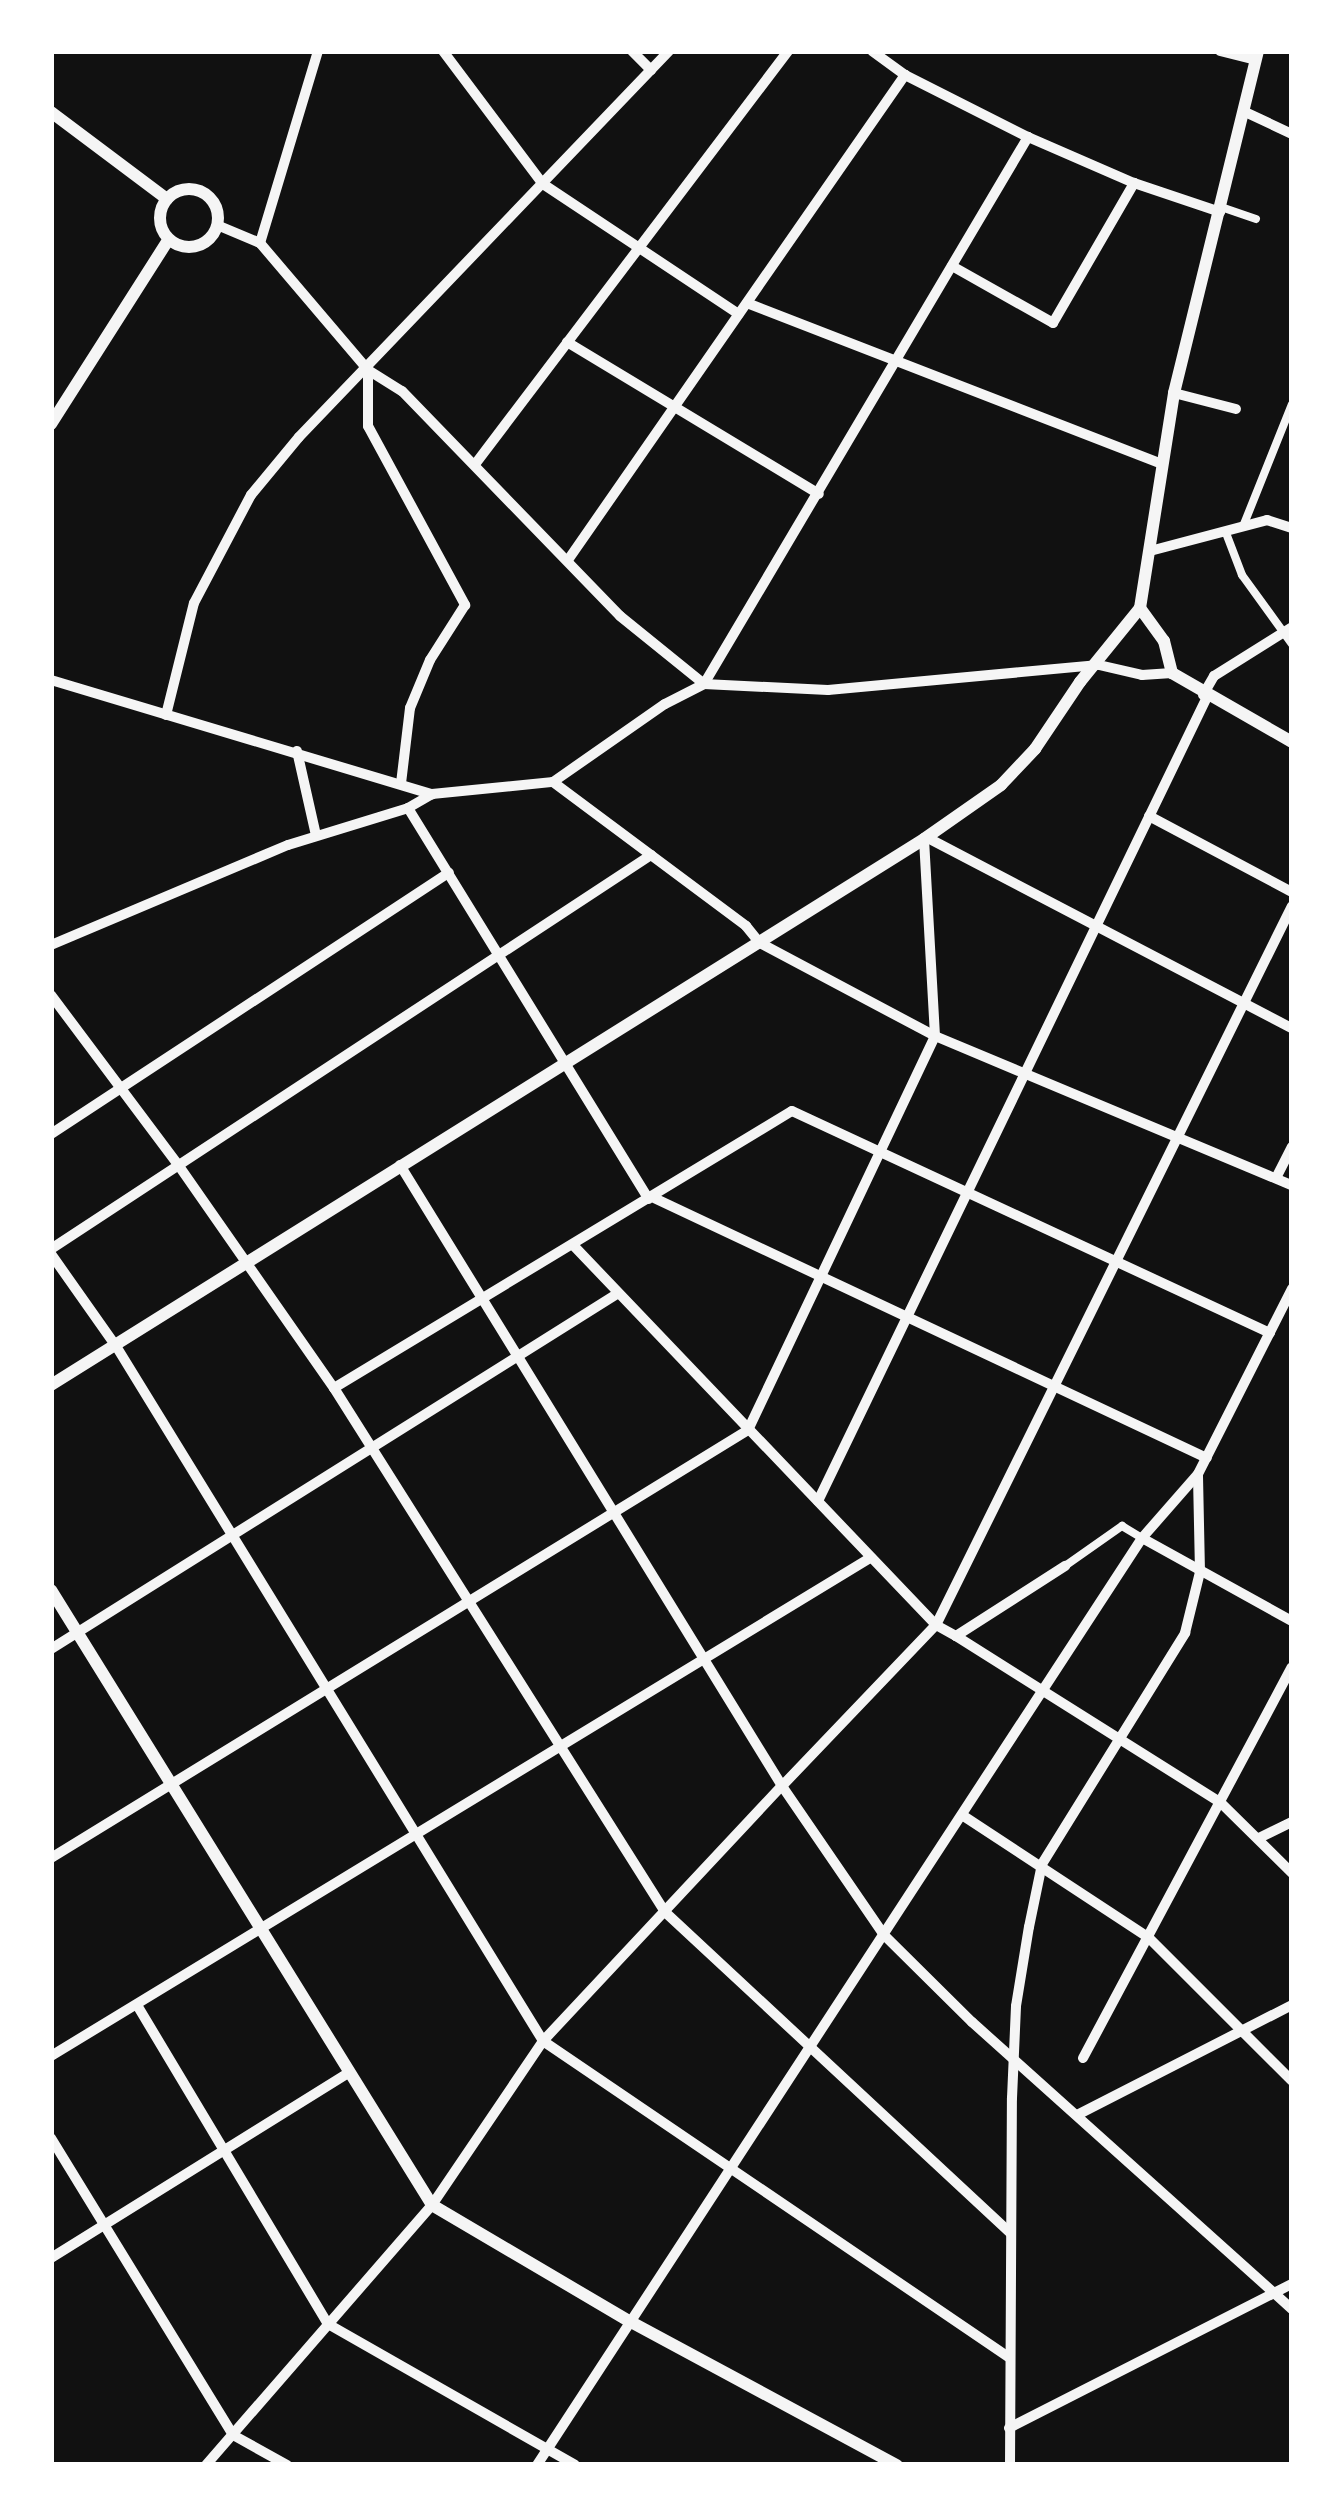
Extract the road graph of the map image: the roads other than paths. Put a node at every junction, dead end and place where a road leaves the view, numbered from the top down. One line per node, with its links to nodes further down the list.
1 (318, 51): 22 (street)
2 (443, 51): 16 (street)
3 (632, 51): 9 (street)
4 (669, 51): 9 (street)
5 (788, 51): 23 (street)
6 (872, 51): 10 (street)
7 (1220, 51): 8 (street)
8 (1257, 56): 11 (street)
9 (651, 70): 16 (street)
10 (905, 75): 14 (street); 25 (street)
11 (1243, 111): 13 (street); 18 (street)
12 (51, 112): 17 (street)
13 (1292, 134)
14 (1028, 137): 15 (street); 24 (street)
15 (1134, 183): 18 (street); 24 (street)
16 (543, 184): 23 (street); 28 (street)
17 (167, 199): 20 (street); 21 (street)
18 (1220, 209): 19 (street); 29 (street)
19 (1256, 219)
20 (217, 225): 21 (street); 22 (street)
21 (169, 239): 33 (street)
22 (260, 242): 28 (street)
23 (639, 248): 25 (street); 26 (street)
24 (952, 266): 27 (street)
25 (743, 308): 27 (street); 31 (street)
26 (567, 342): 31 (street); 35 (street)
27 (897, 359): 34 (street); 36 (street)
28 (368, 370): 35 (street); 50 (street); 54 (street)
29 (1174, 393): 32 (street); 34 (street)
30 (1292, 404): 37 (street)
31 (675, 407): 36 (street); 41 (street)
32 (1236, 410)
33 (51, 424)
34 (1160, 463): 40 (street)
35 (476, 464): 41 (street)
36 (819, 494): 48 (street)
37 (1244, 524): 38 (street); 39 (street)
38 (1292, 528)
39 (1226, 533): 40 (street); 43 (street)
40 (1150, 551): 42 (street)
41 (568, 560): 48 (street)
42 (1140, 608): 45 (street); 46 (street)
43 (1287, 630): 44 (street); 49 (street)
44 (1292, 644)
45 (1099, 665): 46 (street); 48 (street); 59 (street)
46 (1172, 674): 49 (street)
47 (51, 680): 50 (street)
48 (704, 684): 53 (street)
49 (1205, 696): 51 (street); 57 (street)
50 (166, 715): 52 (street)
51 (1292, 742)
52 (297, 751): 54 (street); 58 (street)
53 (553, 782): 55 (street); 60 (street)
54 (401, 783): 55 (street)
55 (432, 794): 56 (street)
56 (408, 808): 58 (street); 61 (street)
57 (1149, 816): 62 (street); 64 (street)
58 (316, 835): 66 (street)
59 (925, 838): 64 (street); 65 (street); 71 (street)
60 (651, 855): 65 (street); 67 (street)
61 (449, 873): 67 (street); 74 (street)
62 (1292, 892)
63 (1292, 906): 69 (street)
64 (1096, 926): 69 (street); 73 (street)
65 (760, 943): 71 (street); 72 (street)
66 (51, 945)
67 (500, 953): 72 (street); 80 (street)
68 (51, 994): 74 (street)
69 (1244, 1004): 70 (street); 76 (street)
70 (1292, 1028)
71 (935, 1036): 73 (street); 78 (street)
72 (568, 1062): 79 (street); 84 (street)
73 (1024, 1076): 76 (street); 83 (street)
74 (120, 1087): 75 (street); 80 (street)
75 (51, 1134)
76 (1179, 1136): 81 (street); 87 (street)
77 (1292, 1147): 81 (street)
78 (880, 1152): 83 (street); 84 (street); 89 (street)
79 (400, 1165): 88 (street); 92 (street)
80 (179, 1166): 86 (street); 88 (street)
81 (1276, 1178): 82 (street)
82 (1292, 1185)
83 (968, 1192): 87 (street); 93 (street)
84 (651, 1198): 85 (street); 89 (street)
85 (573, 1245): 91 (street); 92 (street)
86 (51, 1251): 95 (street)
87 (1117, 1261): 94 (street); 98 (street)
88 (248, 1262): 95 (street); 99 (street)
89 (822, 1277): 93 (street); 100 (street)
90 (1292, 1289): 94 (street)
91 (617, 1294): 96 (street); 100 (street)
92 (481, 1298): 96 (street); 99 (street)
93 (907, 1317): 98 (street); 104 (street)
94 (1270, 1333): 102 (street)
95 (116, 1346): 97 (street); 106 (street)
96 (514, 1358): 101 (street); 105 (street)
97 (51, 1385)
98 (1055, 1386): 102 (street); 114 (street)
99 (334, 1388): 101 (street)
100 (748, 1430): 104 (street); 105 (street)
101 (373, 1448): 106 (street); 112 (street)
102 (1207, 1458): 103 (street)
103 (1198, 1474): 107 (street); 110 (street)
104 (818, 1501): 108 (street)
105 (614, 1514): 112 (street); 118 (street)
106 (232, 1534): 115 (street); 120 (street)
107 (1142, 1538): 109 (street); 110 (street); 121 (street)
108 (870, 1558): 114 (street); 118 (street)
109 (1065, 1566): 116 (street)
110 (1200, 1572): 113 (street); 122 (street)
111 (51, 1590): 115 (street)
112 (471, 1602): 120 (street); 123 (street)
113 (1292, 1621)
114 (936, 1625): 116 (street); 125 (street)
115 (77, 1632): 117 (street); 124 (street)
116 (956, 1636): 121 (street)
117 (51, 1649)
118 (701, 1658): 123 (street); 125 (street)
119 (1292, 1667): 126 (street)
120 (326, 1686): 124 (street); 129 (street)
121 (1044, 1690): 122 (street); 127 (street)
122 (1118, 1738): 126 (street); 132 (street)
123 (560, 1745): 129 (street); 134 (street)
124 (173, 1784): 131 (street); 135 (street)
125 (782, 1786): 134 (street); 136 (street)
126 (1221, 1803): 130 (street); 137 (street)
127 (962, 1815): 132 (street); 136 (street)
128 (1292, 1822): 130 (street)
129 (416, 1834): 135 (street); 141 (street)
130 (1259, 1838): 133 (street)
131 (51, 1858)
132 (1042, 1864): 137 (street); 144 (street)
133 (1292, 1873)
134 (665, 1912): 141 (street); 142 (street)
135 (262, 1927): 138 (street); 146 (street)
136 (884, 1935): 142 (street); 144 (street)
137 (1149, 1938): 140 (street); 145 (street)
138 (137, 2005): 143 (street); 150 (street)
139 (1292, 2006): 140 (street)
140 (1243, 2031): 147 (street); 148 (street)
141 (544, 2041): 151 (street); 152 (street)
142 (809, 2050): 151 (street); 154 (street)
143 (51, 2056)
144 (1014, 2058): 148 (street); 154 (street)
145 (1083, 2058)
146 (350, 2072): 150 (street); 152 (street)
147 (1292, 2081)
148 (1079, 2114): 157 (street)
149 (51, 2138): 153 (street)
150 (224, 2148): 153 (street); 160 (street)
151 (730, 2170): 159 (street); 161 (street)
152 (432, 2205): 159 (street); 160 (street)
153 (106, 2224): 155 (street); 163 (street)
154 (1011, 2233): 161 (street)
155 (51, 2258)
156 (1292, 2284): 157 (street)
157 (1274, 2293): 158 (street); 162 (street)
158 (1292, 2308)
159 (632, 2322): 164 (street); 169 (street)
160 (328, 2324): 163 (street); 164 (street)
161 (1010, 2358): 162 (street)
162 (1009, 2428): 170 (street)
163 (232, 2434): 165 (street); 166 (street)
164 (547, 2450): 167 (street); 168 (street)
165 (206, 2465)
166 (286, 2465)
167 (537, 2465)
168 (575, 2465)
169 (897, 2465)
170 (1010, 2465)

